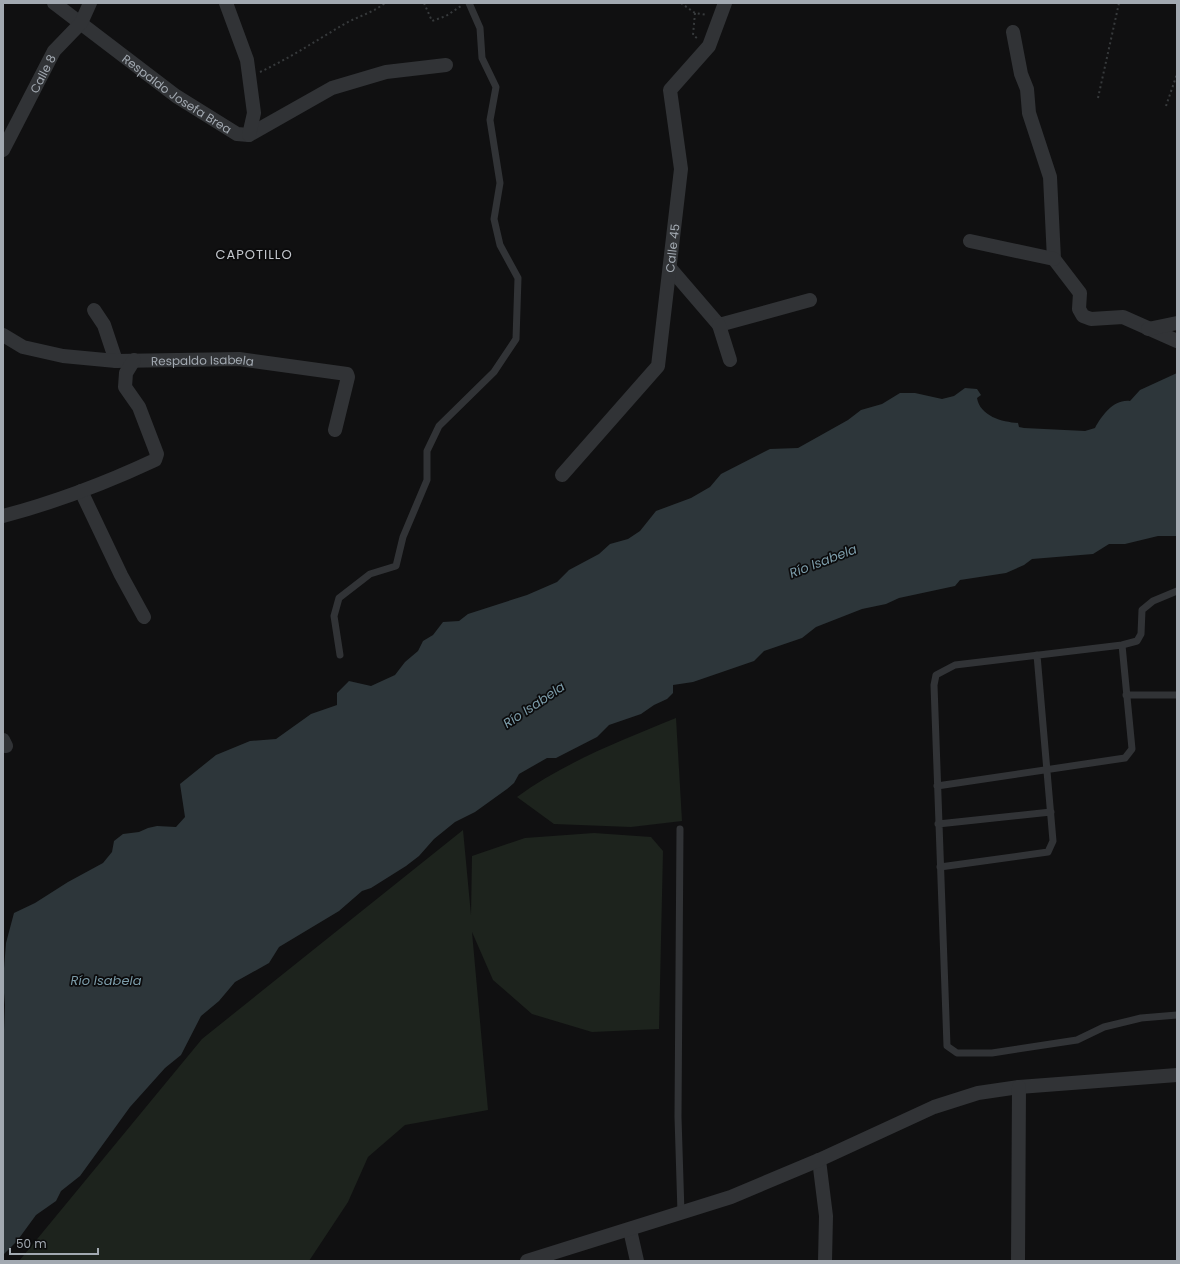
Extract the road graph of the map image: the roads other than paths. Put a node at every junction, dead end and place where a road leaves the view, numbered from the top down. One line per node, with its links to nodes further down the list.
1 (54, 3): 6 (street, Respaldo Josefa Brea)
2 (90, 3): 6 (street, Calle 8)
3 (226, 3): 9 (street)
4 (469, 3): 31 (lane)
5 (725, 3): 13 (street, Calle 45)
6 (81, 23): 9 (street, Respaldo Josefa Brea); 10 (street, Calle 8)
7 (1013, 32): 12 (street)
8 (446, 65): 9 (street, Respaldo Josefa Brea)
9 (249, 135)
10 (3, 150)
11 (970, 241): 12 (street)
12 (1054, 259): 18 (street)
13 (670, 268): 17 (street); 25 (street, Calle 45)
14 (810, 300): 17 (street)
15 (94, 310): 23 (street)
16 (1177, 323): 18 (street)
17 (719, 325): 22 (street)
18 (1148, 329): 20 (street)
19 (3, 335): 23 (street, Respaldo Isabela)
20 (1177, 341)
21 (134, 360): 23 (street, Respaldo Isabela); 24 (street, Respaldo Isabela); 26 (street)
22 (730, 360)
23 (116, 361)
24 (335, 430)
25 (562, 475)
26 (81, 491): 27 (street); 29 (street)
27 (3, 516)
28 (1177, 591): 30 (lane)
29 (144, 617)
30 (1122, 645): 32 (lane); 33 (lane)
31 (340, 655)
32 (1037, 655): 35 (lane); 36 (lane)
33 (1126, 695): 34 (lane); 35 (lane)
34 (1177, 695)
35 (1046, 770): 36 (lane); 37 (lane)
36 (937, 786): 38 (lane)
37 (1051, 812): 38 (lane); 40 (lane)
38 (938, 824): 40 (lane)
39 (680, 829): 45 (lane)
40 (940, 867): 41 (lane)
41 (1177, 1015)
42 (1177, 1075): 43 (street)
43 (1018, 1087): 44 (street); 50 (street)
44 (819, 1160): 45 (street); 49 (street)
45 (681, 1213): 46 (street)
46 (630, 1230): 47 (street); 48 (street)
47 (527, 1261)
48 (637, 1261)
49 (825, 1261)
50 (1018, 1261)

